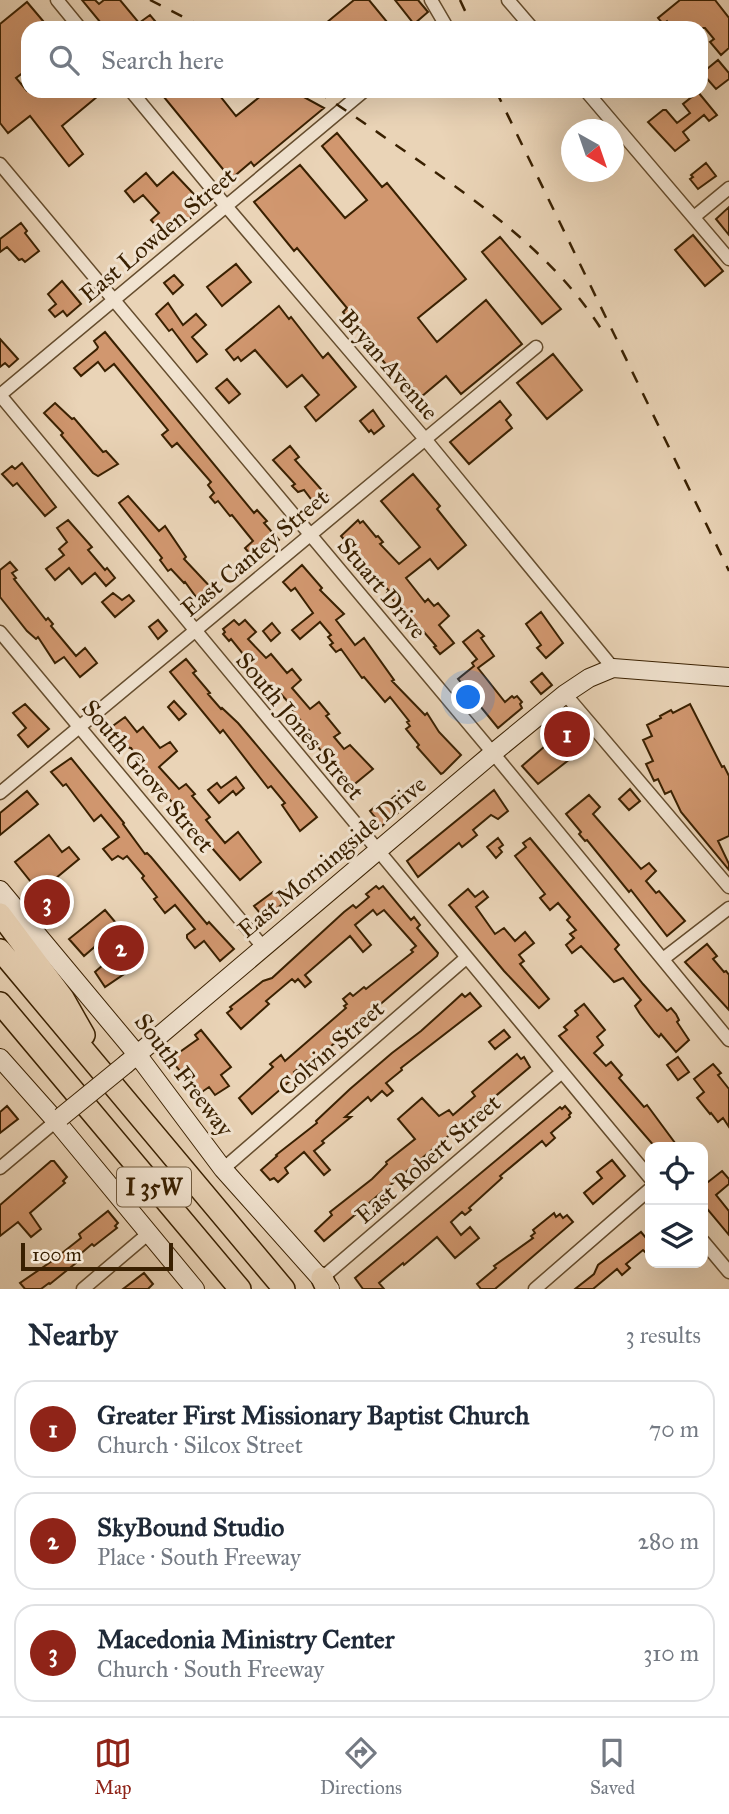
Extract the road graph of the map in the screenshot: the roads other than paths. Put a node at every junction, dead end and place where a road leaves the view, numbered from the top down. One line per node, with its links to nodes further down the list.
1 (57, 0): 4 (street)
2 (430, 0): 5 (street)
3 (508, 0): 6 (street)
4 (74, 21)
5 (440, 21)
6 (526, 21)
7 (137, 98): 12 (street, Bryan Avenue)
8 (355, 98): 12 (street, East Lowden Street)
9 (592, 98): 13 (street)
10 (0, 164): 15 (street, Stuart Drive)
11 (729, 188): 13 (street)
12 (226, 206): 15 (street, East Lowden Street); 18 (street, Bryan Avenue)
13 (694, 217): 14 (street)
14 (729, 259)
15 (114, 300): 17 (street, East Lowden Street); 19 (street, Stuart Drive)
16 (536, 347): 18 (street, East Cantey Street)
17 (0, 395): 20 (street, South Jones Street)
18 (425, 439): 19 (street, East Cantey Street); 22 (street, Bryan Avenue)
19 (310, 535): 20 (street, East Cantey Street); 26 (street, Stuart Drive)
20 (194, 631): 25 (street, East Cantey Street); 28 (street, South Jones Street)
21 (0, 632): 25 (street, South Grove Street)
22 (613, 668): 23 (street, East Morningside Drive); 24 (street, East Morningside Drive)
23 (729, 677)
24 (565, 694): 26 (street, East Morningside Drive); 29 (street)
25 (79, 727): 27 (street, East Cantey Street); 33 (street, South Grove Street)
26 (493, 754): 28 (street, East Morningside Drive); 36 (street, Stuart Drive)
27 (0, 793)
28 (377, 851): 33 (street, East Morningside Drive); 35 (street, South Jones Street)
29 (729, 887)
30 (0, 890): 41 (street, South Freeway)
31 (729, 908): 36 (street)
32 (0, 914): 44 (highway)
33 (263, 947): 41 (street, East Morningside Drive)
34 (0, 950): 44 (highway, I 35W)
35 (467, 958): 42 (street, South Jones Street); 47 (street, Colvin Street)
36 (663, 959): 39 (street, Stuart Drive)
37 (0, 1003): 43 (highway, I 35W)
38 (0, 1015): 43 (highway)
39 (729, 1040)
40 (0, 1058): 45 (street)
41 (131, 1059): 45 (street, East Morningside Drive, bridge); 47 (street, South Freeway)
42 (562, 1072): 48 (street, South Jones Street); 53 (street, East Robert Street)
43 (68, 1084): 56 (highway, I 35W)
44 (127, 1101): 57 (highway, I 35W)
45 (58, 1119): 46 (street, East Morningside Drive); 50 (street)
46 (0, 1168)
47 (223, 1169): 53 (street, South Freeway)
48 (645, 1172)
49 (645, 1193): 58 (street)
50 (149, 1233): 54 (street); 55 (street)
51 (708, 1247): 52 (street)
52 (729, 1272)
53 (327, 1285)
54 (83, 1289)
55 (195, 1289)
56 (240, 1289)
57 (284, 1289)
58 (535, 1289)

